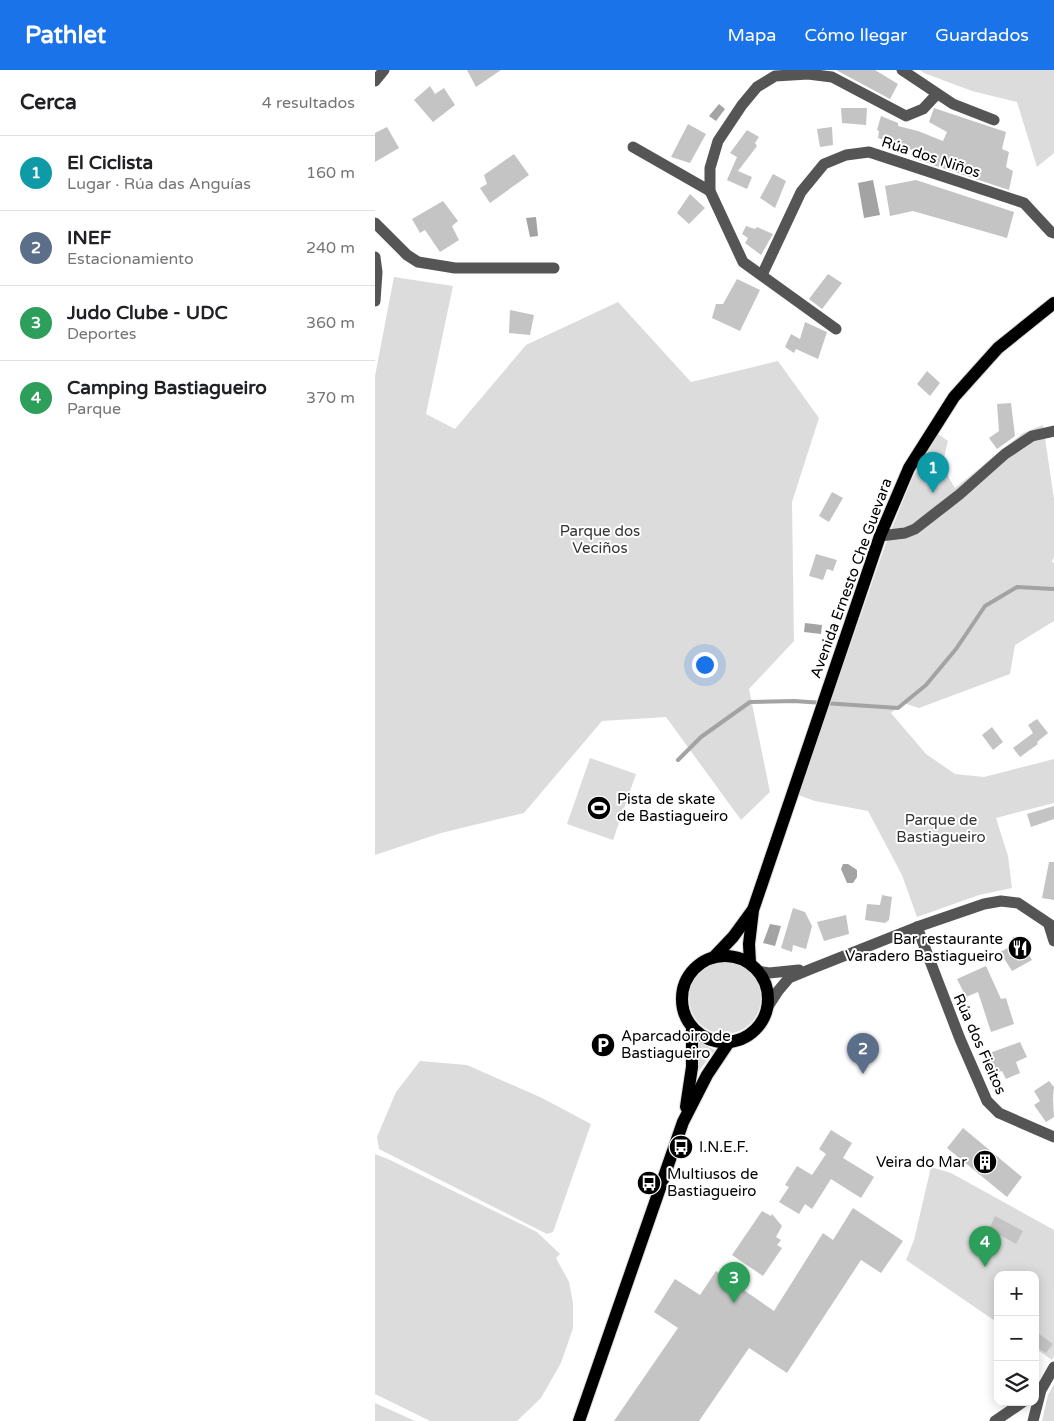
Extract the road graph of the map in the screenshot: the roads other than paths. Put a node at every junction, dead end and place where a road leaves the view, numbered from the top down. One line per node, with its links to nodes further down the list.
1 (384, 70): 3 (street)
2 (902, 70): 4 (street)
3 (375, 81)
4 (937, 94): 5 (street); 7 (street)
5 (994, 120)
6 (633, 148): 7 (street)
7 (710, 191): 12 (street)
8 (375, 223): 11 (street)
9 (1054, 232): 12 (street, Rúa dos Niños)
10 (375, 257): 13 (street)
11 (554, 268)
12 (762, 275): 15 (street)
13 (375, 301)
14 (1054, 303): 17 (main road, Avenida Ernesto Che Guevara)
15 (836, 329)
16 (1054, 431): 17 (street)
17 (880, 536): 18 (main road, Avenida Ernesto Che Guevara)
18 (753, 910): 22 (main road, Avenida Ernesto Che Guevara); 23 (main road, Avenida Ernesto Che Guevara)
19 (1052, 926): 20 (street); 21 (street)
20 (917, 928): 24 (street); 29 (street, Rúa dos Fieitos)
21 (1054, 941)
22 (714, 957): 23 (main road); 26 (main road)
23 (754, 967): 24 (street); 25 (main road)
24 (811, 969): 25 (street)
25 (767, 1008): 27 (main road)
26 (692, 1027): 27 (main road); 28 (main road)
27 (729, 1042): 28 (main road)
28 (683, 1122): 34 (main road)
29 (1054, 1137)
30 (1054, 1367): 31 (street)
31 (1039, 1390)
32 (1017, 1406): 35 (street)
33 (1036, 1406): 36 (street)
34 (579, 1421)
35 (995, 1421)
36 (1033, 1421)

